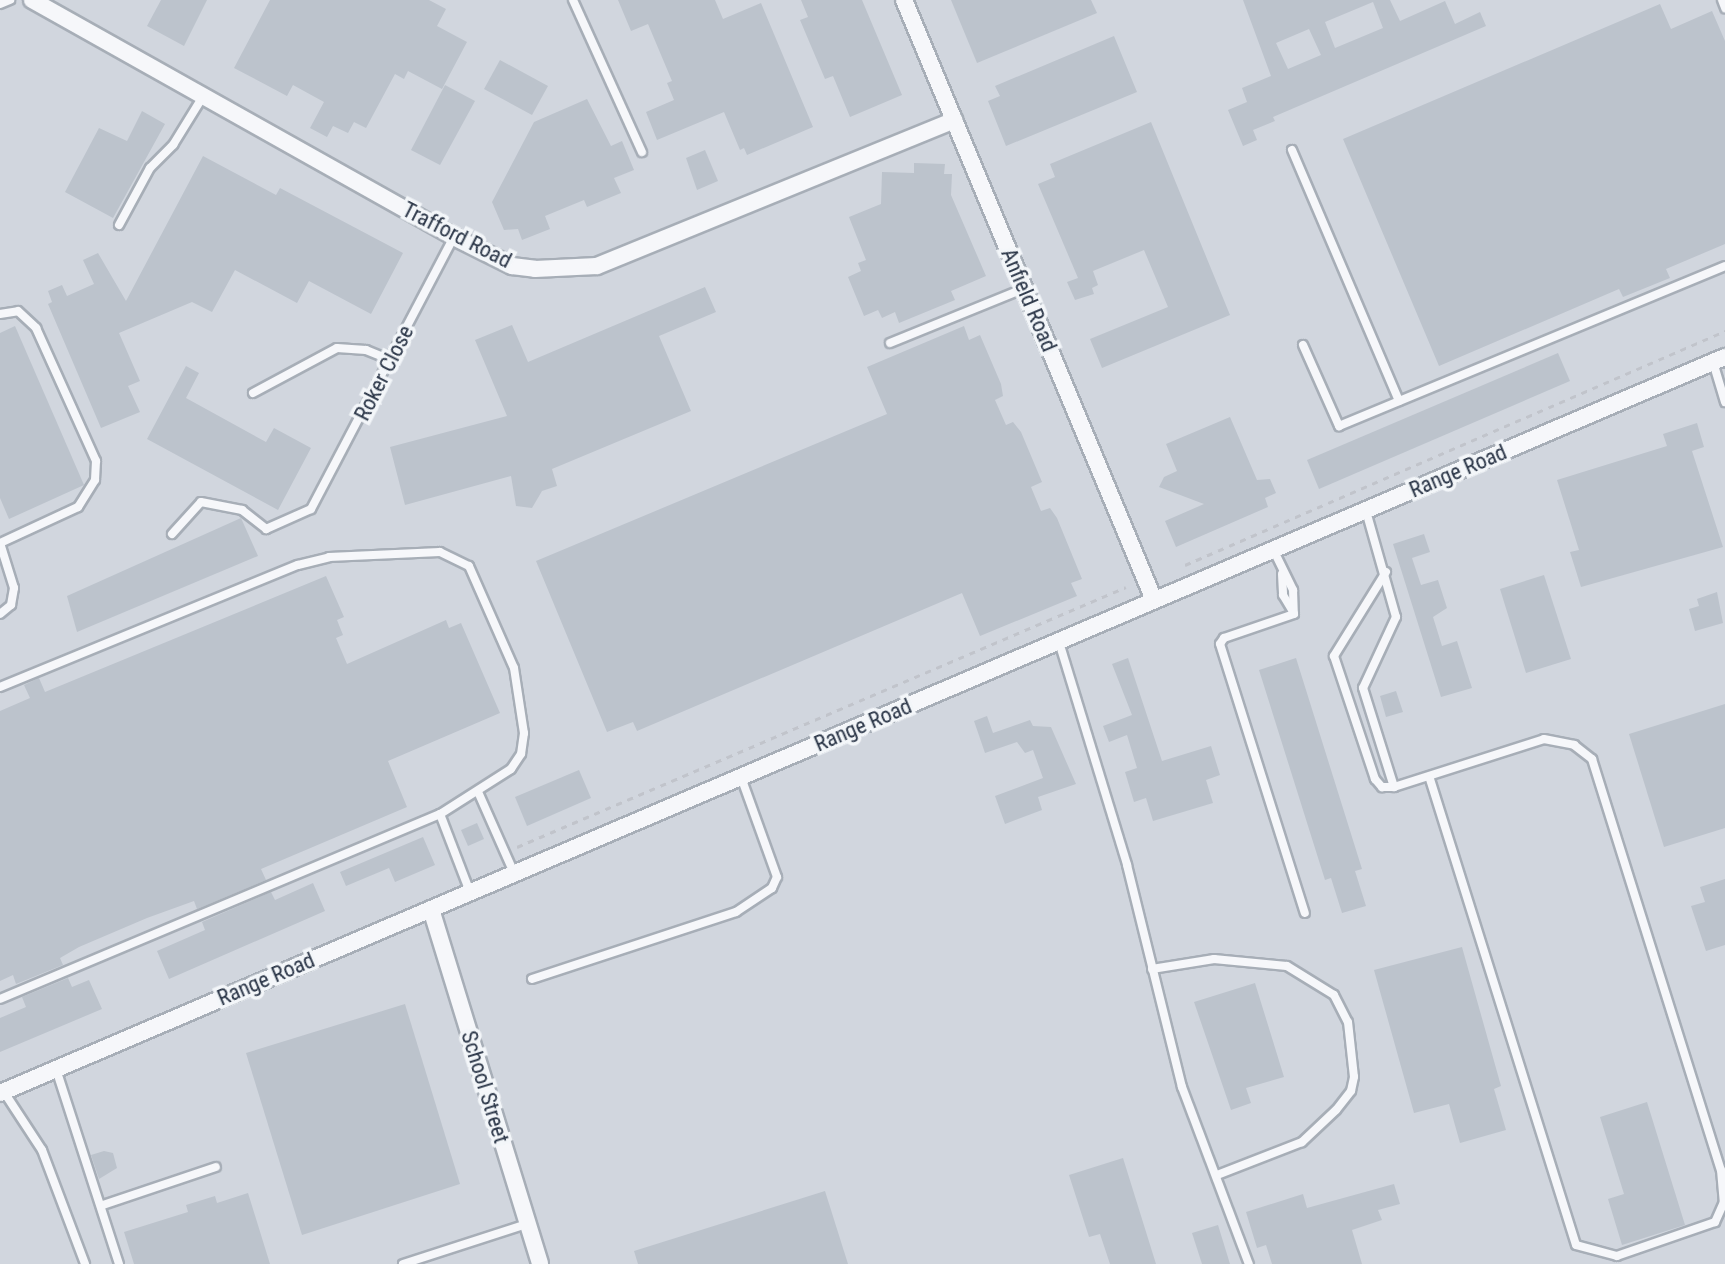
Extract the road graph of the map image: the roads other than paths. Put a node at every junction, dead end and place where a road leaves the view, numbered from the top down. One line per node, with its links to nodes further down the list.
1 (10, 0): 6 (lane)
2 (32, 0): 8 (street, Trafford Road)
3 (573, 0): 11 (lane)
4 (904, 0): 9 (street, Anfield Road)
5 (1722, 0): 7 (lane)
6 (0, 4)
7 (1725, 8)
8 (202, 98): 12 (lane); 13 (street, Trafford Road)
9 (954, 120): 13 (street, Trafford Road); 15 (street, Anfield Road)
10 (1292, 150): 22 (lane)
11 (642, 152)
12 (119, 225)
13 (454, 237): 19 (lane, Roker Close)
14 (1725, 266): 22 (lane)
15 (1024, 288): 17 (lane); 29 (street, Anfield Road)
16 (0, 314): 26 (lane)
17 (890, 343)
18 (1303, 345): 22 (lane)
19 (391, 360): 21 (lane); 25 (lane, Roker Close)
20 (1719, 360): 23 (lane); 24 (street, Range Road)
21 (253, 393)
22 (1399, 401)
23 (1725, 402)
24 (1366, 510): 27 (street, Range Road); 28 (lane)
25 (172, 534)
26 (0, 543): 30 (lane)
27 (1273, 549): 29 (street, Range Road); 41 (lane)
28 (1386, 572): 35 (lane); 35 (lane)
29 (1154, 600): 31 (street, Range Road)
30 (0, 614)
31 (1059, 642): 34 (street, Range Road); 42 (lane)
32 (0, 687): 36 (lane)
33 (1429, 776): 33 (lane); 35 (lane)
34 (741, 777): 38 (street, Range Road); 43 (lane)
35 (1394, 787)
36 (479, 794): 37 (lane); 38 (lane)
37 (440, 814): 39 (lane); 44 (lane)
38 (514, 874): 39 (street, Range Road)
39 (470, 892): 40 (street, Range Road)
40 (431, 909): 45 (street, Range Road); 50 (street, School Street)
41 (1305, 913)
42 (1152, 969): 48 (lane); 48 (lane)
43 (532, 979)
44 (0, 999)
45 (56, 1069): 46 (street, Range Road); 49 (lane)
46 (2, 1092): 51 (lane)
47 (216, 1167): 49 (lane)
48 (1217, 1175): 55 (lane)
49 (103, 1205): 52 (lane)
50 (527, 1224): 53 (lane); 54 (street, School Street)
51 (85, 1264)
52 (119, 1264)
53 (403, 1264)
54 (540, 1264)
55 (1249, 1264)

